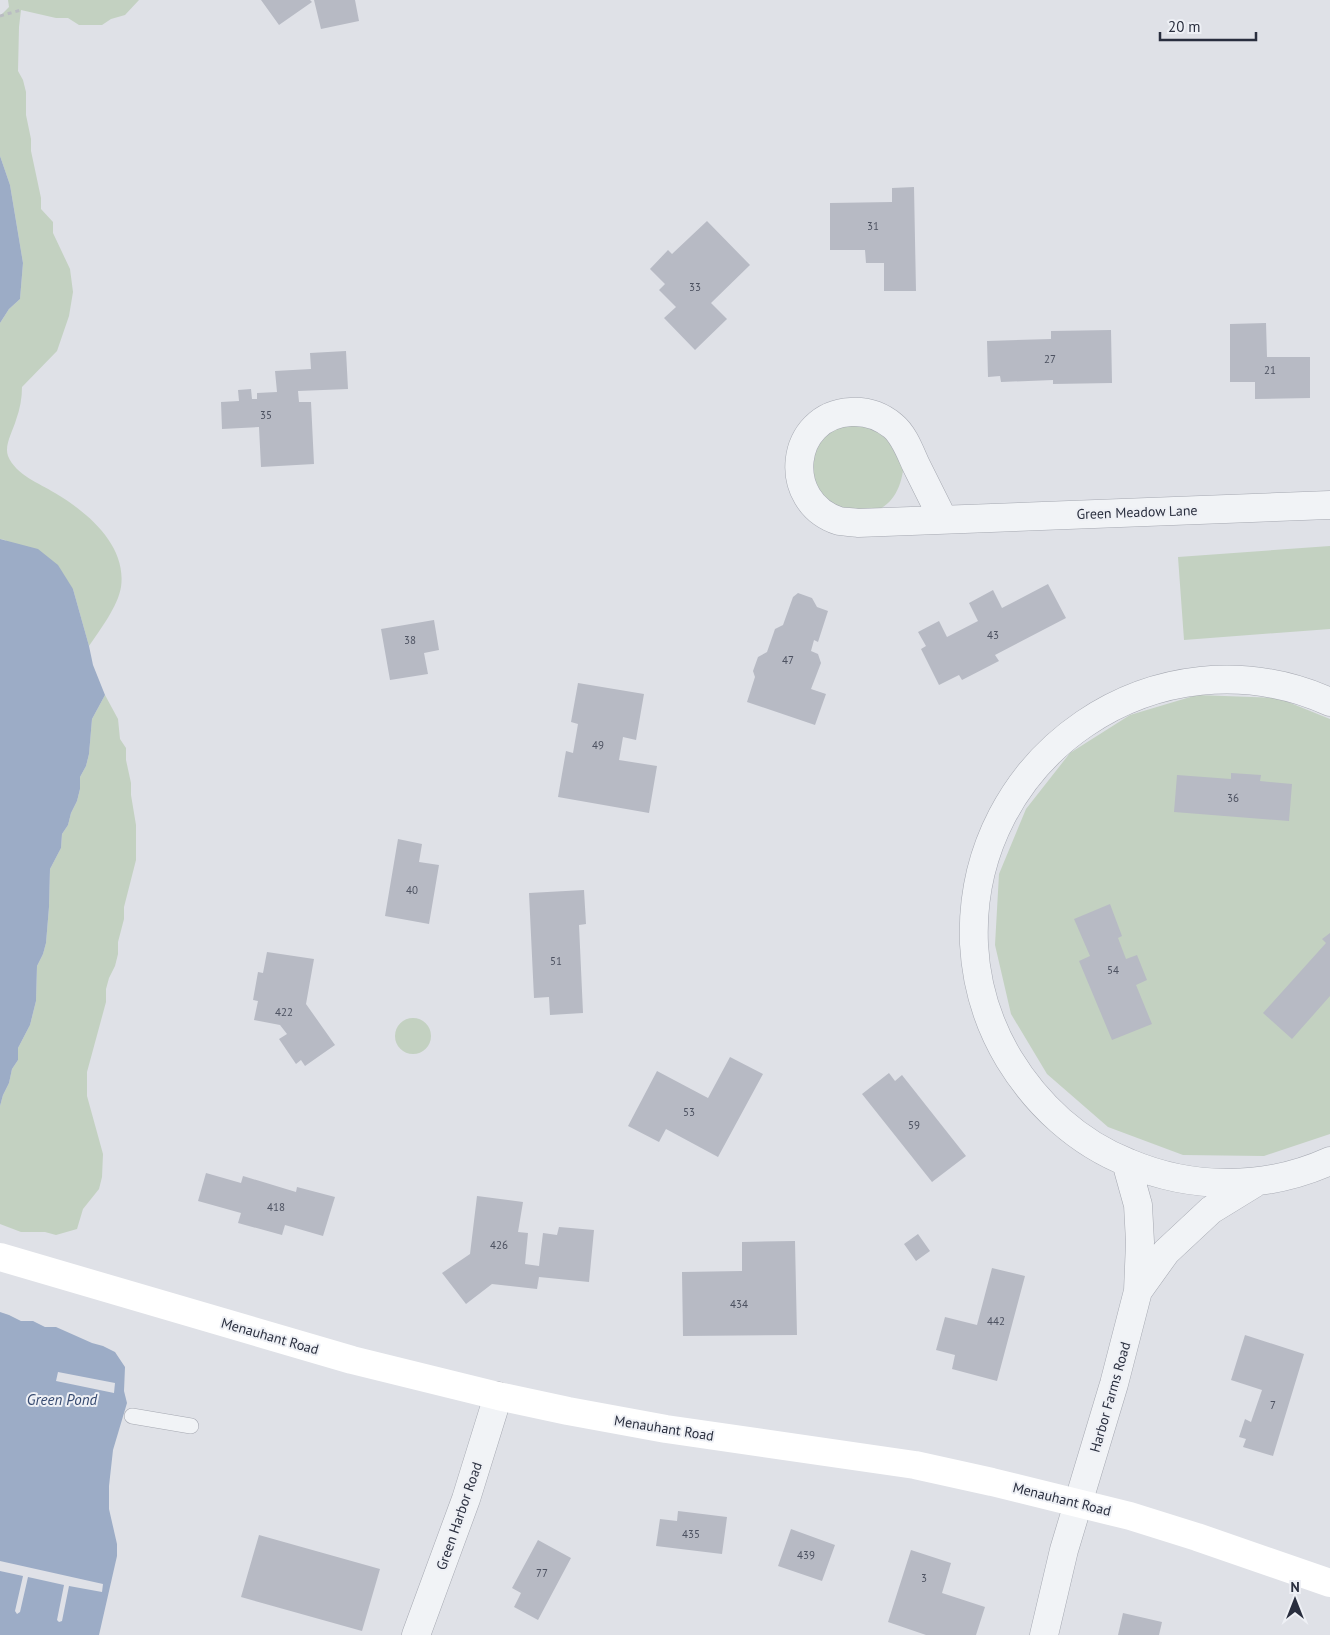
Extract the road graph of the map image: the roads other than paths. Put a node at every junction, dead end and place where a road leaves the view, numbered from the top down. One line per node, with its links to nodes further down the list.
1 (1330, 505): 2 (street, Green Meadow Lane)
2 (944, 519): 2 (street, Green Meadow Lane)
3 (1330, 702): 5 (street, Harbor Farms Road)
4 (1330, 1161): 6 (street, Harbor Farms Road)
5 (1126, 1162): 6 (street, Harbor Farms Road); 8 (street, Harbor Farms Road)
6 (1257, 1181): 8 (street, Harbor Farms Road)
7 (0, 1257): 9 (main road, Menauhant Road)
8 (1138, 1291): 12 (street, Harbor Farms Road)
9 (498, 1396): 12 (main road, Menauhant Road); 14 (street, Green Harbor Road)
10 (132, 1416): 11 (lane)
11 (191, 1426)
12 (1080, 1503): 13 (main road, Menauhant Road); 15 (street)
13 (1330, 1583)
14 (416, 1635)
15 (1044, 1635)

